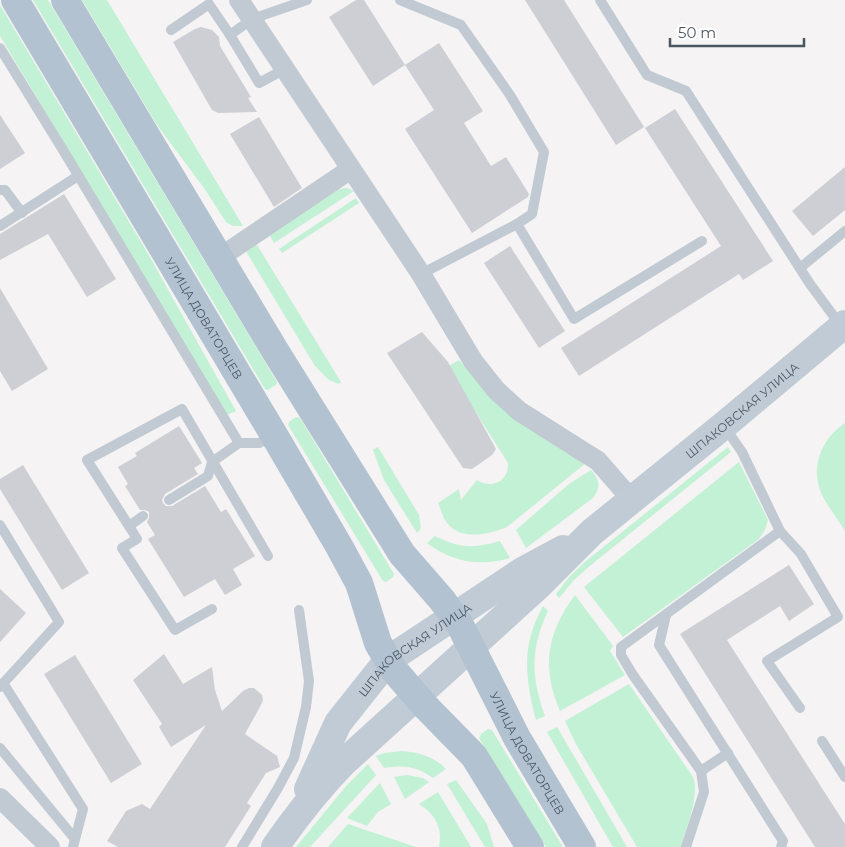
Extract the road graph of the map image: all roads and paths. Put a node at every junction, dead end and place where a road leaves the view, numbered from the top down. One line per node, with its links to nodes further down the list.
1 (15, 0): 25 (main road, УЛИЦА ДОВАТОРЦЕВ)
2 (65, 0): 20 (main road)
3 (239, 0): 7 (street)
4 (307, 0): 7 (lane)
5 (400, 0): 16 (lane)
6 (600, 0): 21 (lane)
7 (252, 19): 9 (lane); 11 (street)
8 (171, 30): 9 (lane)
9 (230, 36): 11 (lane)
10 (0, 48): 13 (lane)
11 (285, 69): 12 (street)
12 (352, 169): 20 (street); 22 (street)
13 (78, 176): 15 (lane); 26 (lane)
14 (0, 190): 15 (lane)
15 (22, 213): 17 (lane)
16 (517, 224): 19 (lane); 22 (lane)
17 (0, 226)
18 (845, 231): 21 (lane)
19 (702, 241)
20 (219, 258): 54 (main road, УЛИЦА ДОВАТОРЦЕВ)
21 (800, 268): 23 (lane)
22 (421, 274): 29 (street)
23 (843, 325): 24 (main road, ШПАКОВСКАЯ УЛИЦА)
24 (723, 426): 29 (main road, ШПАКОВСКАЯ УЛИЦА); 33 (lane)
25 (274, 435): 26 (lane); 39 (main road, УЛИЦА ДОВАТОРЦЕВ)
26 (239, 443): 27 (lane)
27 (212, 462): 28 (lane); 32 (lane); 35 (lane)
28 (169, 500)
29 (632, 500): 34 (main road, ШПАКОВСКАЯ УЛИЦА)
30 (144, 516): 32 (lane)
31 (0, 525): 40 (lane)
32 (129, 526): 36 (lane)
33 (780, 530): 38 (lane); 41 (lane)
34 (592, 532): 39 (main road, ШПАКОВСКАЯ УЛИЦА); 48 (main road, ШПАКОВСКАЯ УЛИЦА)
35 (268, 556)
36 (212, 609)
37 (299, 610): 51 (lane)
38 (666, 615): 44 (lane); 45 (lane)
39 (383, 651): 48 (main road, ШПАКОВСКАЯ УЛИЦА); 53 (main road, УЛИЦА ДОВАТОРЦЕВ)
40 (1, 685): 49 (lane)
41 (800, 708)
42 (822, 741): 46 (lane)
43 (0, 748): 49 (lane)
44 (728, 753): 45 (lane); 56 (lane)
45 (701, 771): 55 (lane)
46 (845, 777)
47 (0, 798): 50 (street)
48 (293, 820): 52 (main road, ШПАКОВСКАЯ УЛИЦА)
49 (74, 843)
50 (50, 847)
51 (242, 847)
52 (275, 847)
53 (530, 847)
54 (582, 847)
55 (686, 847)
56 (781, 847)

